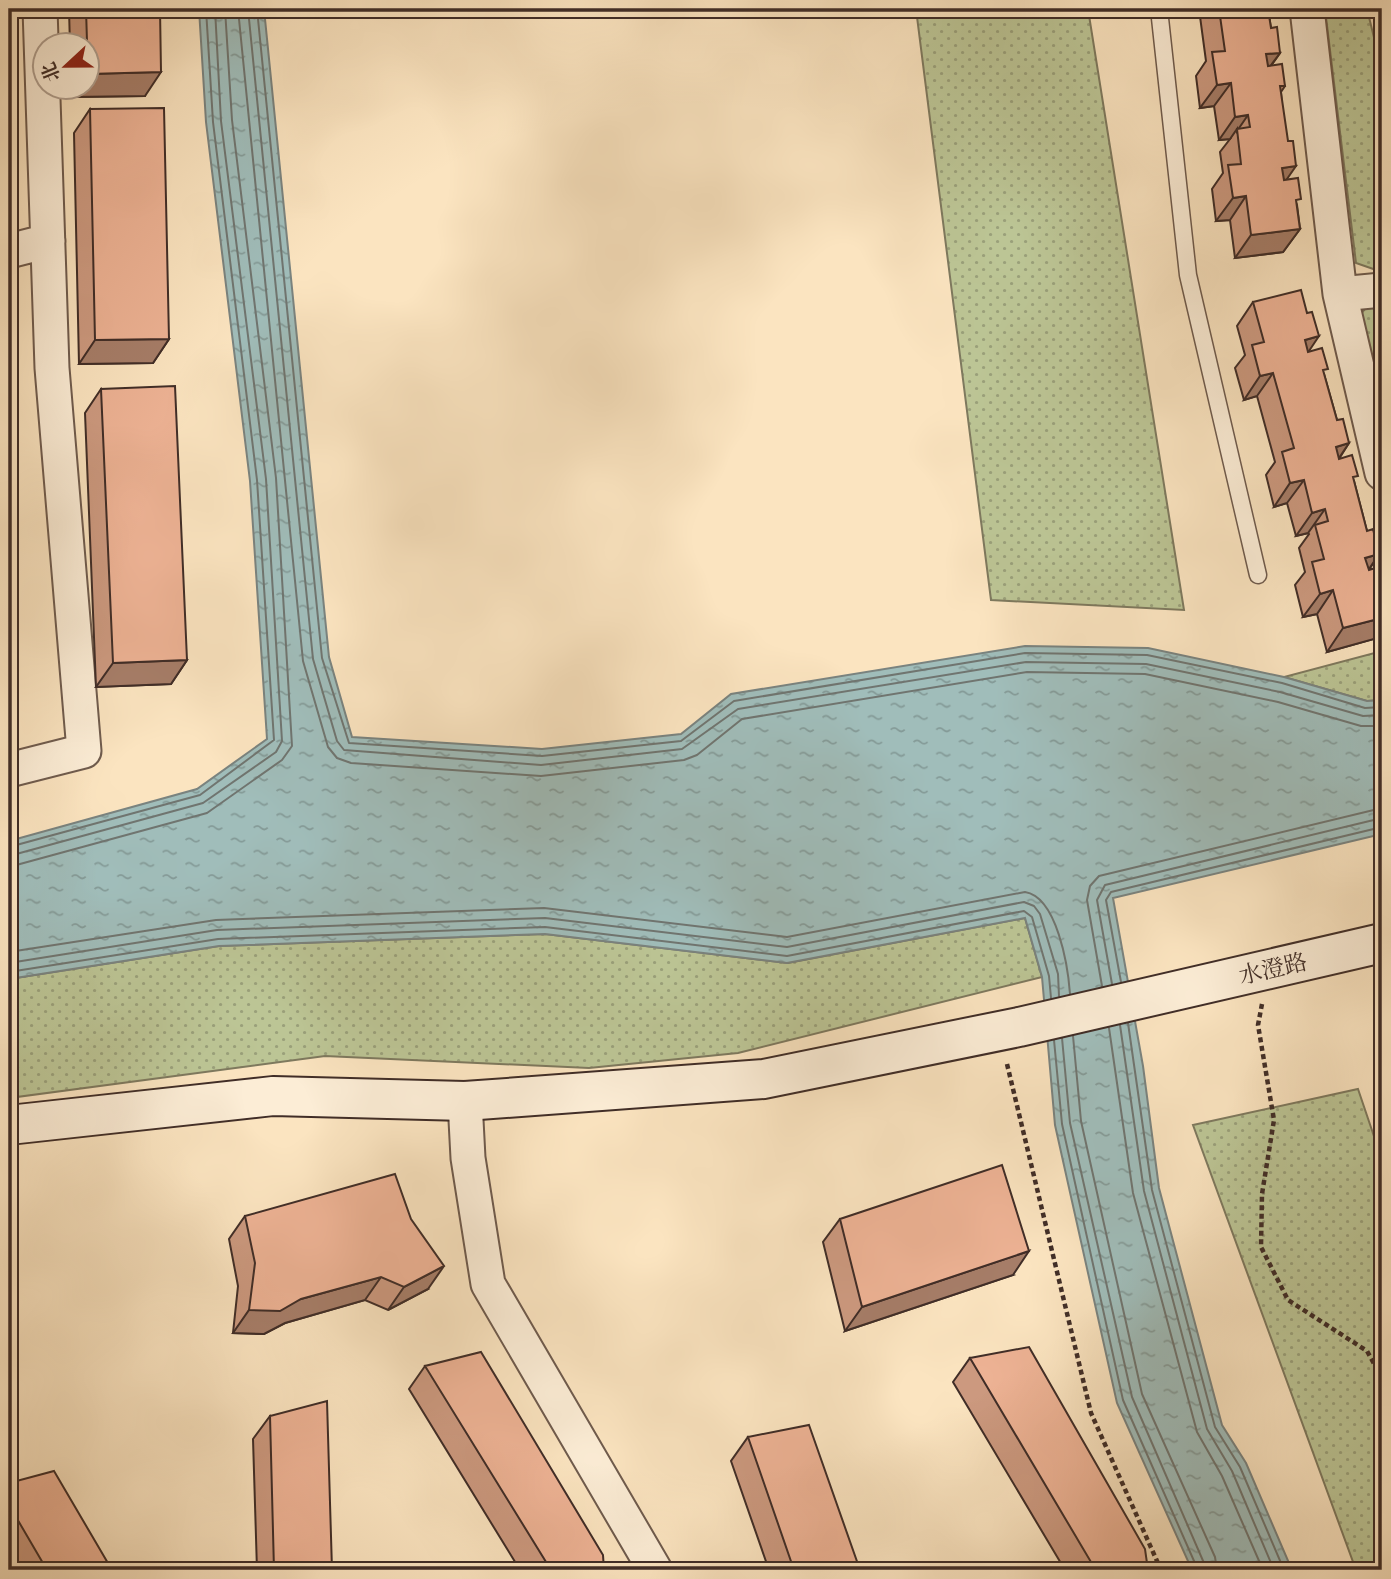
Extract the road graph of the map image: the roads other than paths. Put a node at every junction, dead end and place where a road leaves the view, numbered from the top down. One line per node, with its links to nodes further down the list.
1 (40, 9): 4 (street)
2 (1159, 9): 9 (lane)
3 (1307, 9): 7 (street)
4 (48, 241): 5 (street); 10 (street)
5 (9, 251)
6 (1382, 290): 7 (street)
7 (1340, 294): 8 (street)
8 (1382, 473)
9 (1258, 575)
10 (9, 770)
11 (1382, 943): 12 (street, 水澄路)
12 (465, 1101): 13 (street, 水澄路); 14 (street)
13 (9, 1125)
14 (655, 1570)

